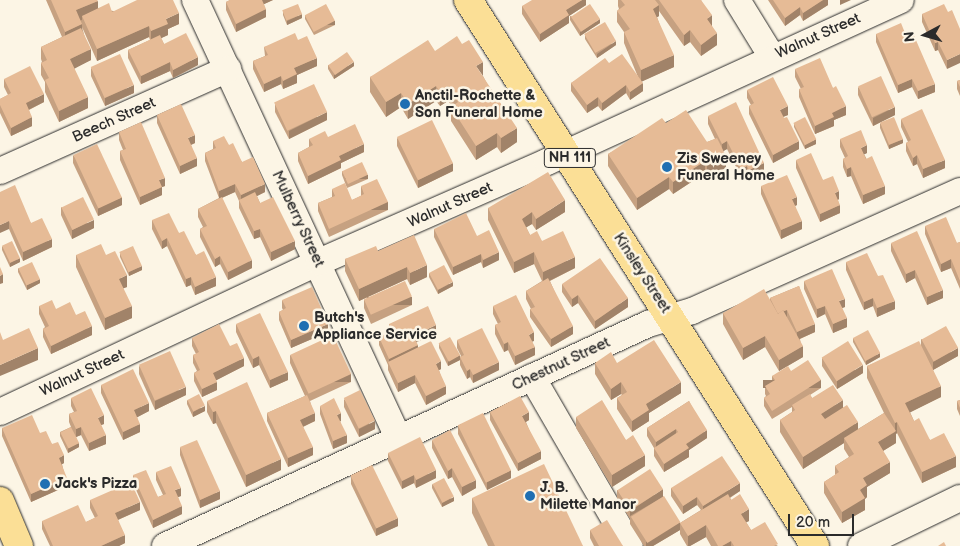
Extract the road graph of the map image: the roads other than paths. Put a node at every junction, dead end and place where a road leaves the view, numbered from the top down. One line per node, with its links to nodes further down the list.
1 (195, 0): 6 (street, Mulberry Street)
2 (468, 0): 7 (main road, Kinsley Street / NH 111)
3 (737, 0): 5 (street)
4 (901, 0): 5 (street, Walnut Street)
5 (772, 57): 7 (street, Walnut Street)
6 (228, 69): 8 (street, Beech Street); 10 (street, Mulberry Street)
7 (566, 153): 10 (street, Walnut Street); 11 (main road, Kinsley Street / NH 111)
8 (0, 171)
9 (960, 191): 11 (street, Chestnut Street)
10 (318, 262): 13 (street, Walnut Street); 14 (street, Mulberry Street)
11 (671, 317): 12 (street, Chestnut Street); 20 (main road, Kinsley Street / NH 111)
12 (532, 378): 14 (street, Chestnut Street); 19 (street)
13 (0, 412)
14 (399, 439): 18 (street, Chestnut Street)
15 (960, 498): 21 (street)
16 (0, 502): 17 (main road)
17 (19, 546)
18 (165, 546)
19 (630, 546)
20 (815, 546)
21 (860, 546)

